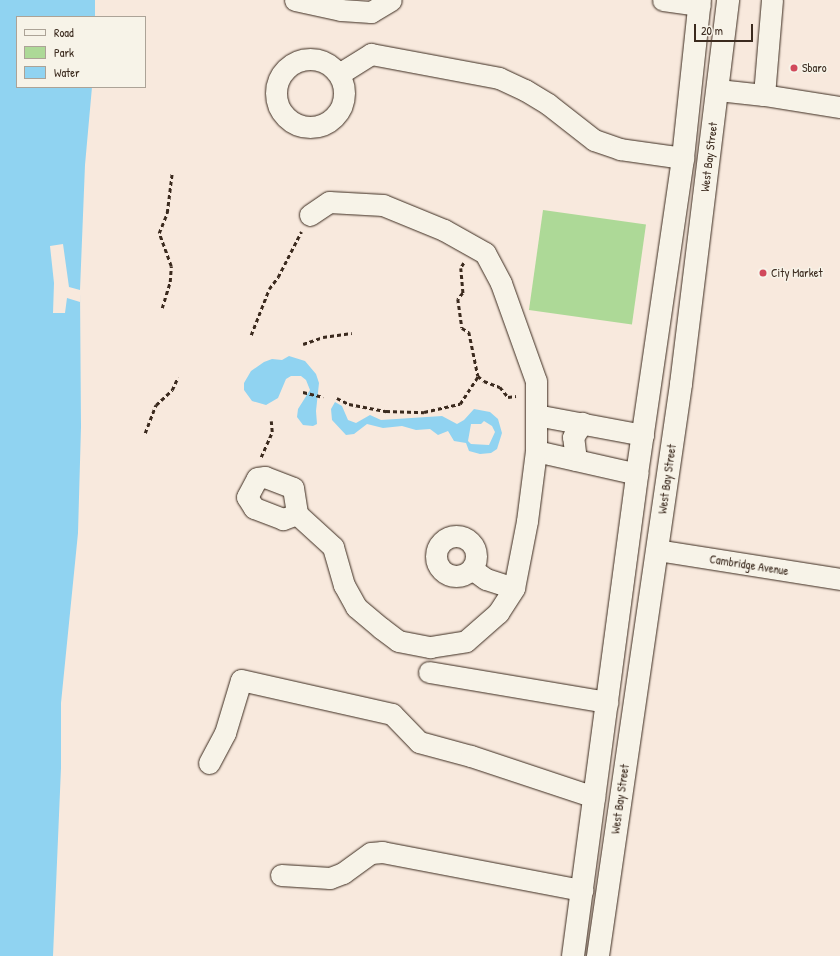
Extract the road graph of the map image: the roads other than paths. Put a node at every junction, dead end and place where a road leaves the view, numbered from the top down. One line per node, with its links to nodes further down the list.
1 (295, 0): 2 (street)
2 (392, 0)
3 (662, 0): 6 (street)
4 (728, 0): 8 (main road, West Bay Street)
5 (772, 0): 9 (street)
6 (700, 3): 11 (main road)
7 (339, 74): 11 (street)
8 (718, 90): 9 (street); 20 (main road, West Bay Street)
9 (764, 95): 10 (street)
10 (840, 106)
11 (683, 158): 15 (main road)
12 (310, 215): 13 (street)
13 (536, 415): 14 (street); 16 (street)
14 (582, 423): 15 (street); 17 (street)
15 (643, 436): 18 (main road)
16 (536, 451): 17 (street); 23 (street)
17 (576, 460): 18 (street)
18 (637, 474): 25 (main road)
19 (297, 514): 19 (street); 23 (street)
20 (657, 550): 22 (street, Cambridge Avenue); 31 (main road, West Bay Street)
21 (472, 569): 23 (street)
22 (840, 579)
23 (514, 588)
24 (429, 672): 25 (street)
25 (607, 702): 27 (main road)
26 (209, 762): 27 (street)
27 (594, 797): 29 (main road)
28 (281, 875): 29 (street)
29 (582, 890): 30 (main road)
30 (573, 956)
31 (598, 956)

